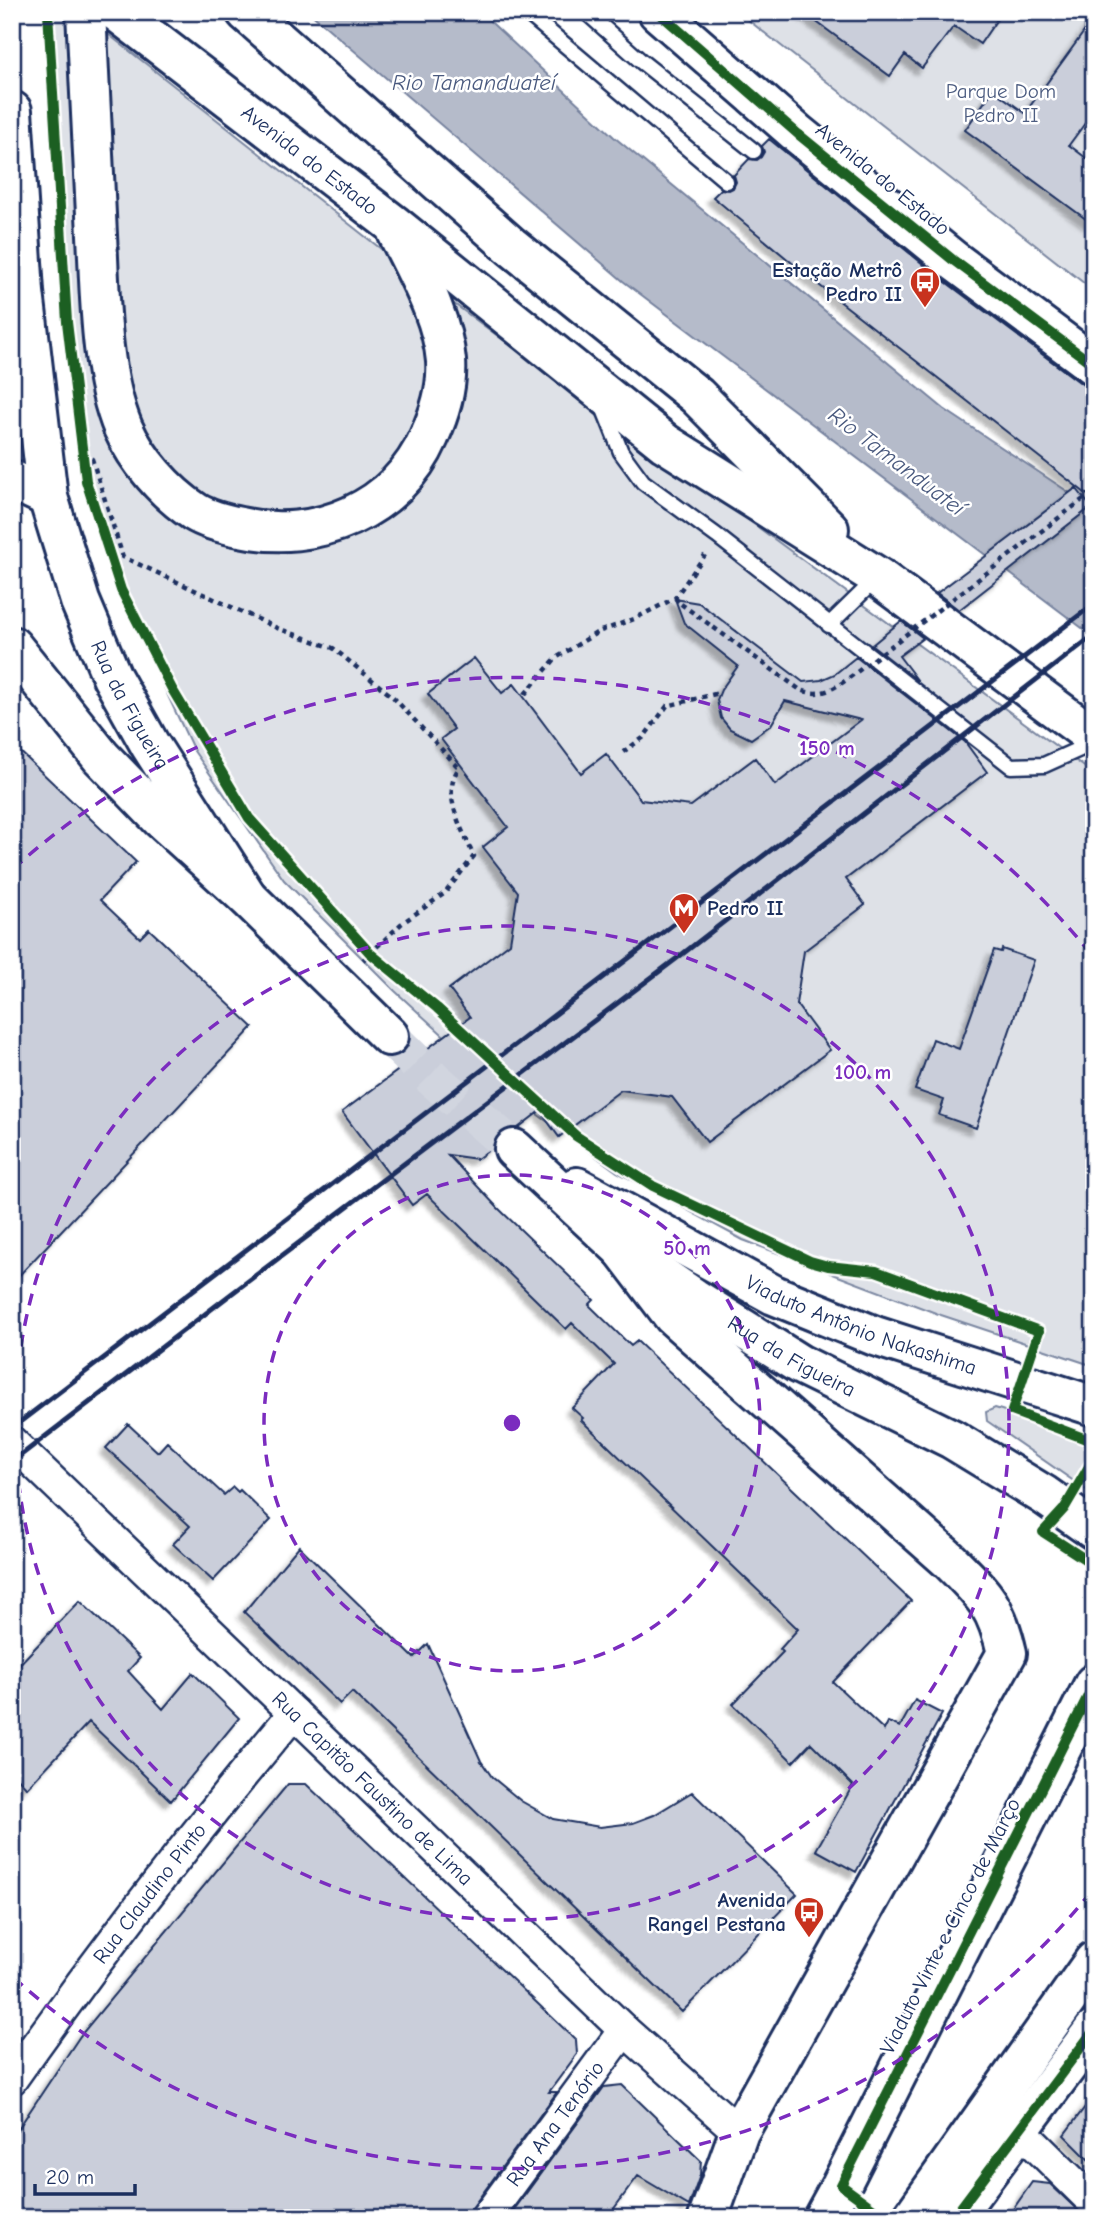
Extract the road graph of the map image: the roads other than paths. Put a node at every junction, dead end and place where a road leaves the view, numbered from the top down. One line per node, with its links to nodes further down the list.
1 (86, 12): 11 (main road)
2 (117, 12): 11 (main road, Avenida do Estado)
3 (246, 12): 16 (main road, Avenida do Estado)
4 (526, 12): 10 (lane)
5 (586, 12): 8 (lane)
6 (658, 12): 12 (main road, Avenida do Estado)
7 (12, 111): 9 (main road, Rua da Figueira)
8 (754, 151)
9 (14, 171): 15 (main road, Rua da Figueira)
10 (726, 181)
11 (393, 224): 13 (main road, Avenida do Estado)
12 (1094, 365)
13 (594, 386): 16 (main road, Avenida do Estado); 17 (lane)
14 (12, 480): 15 (main road)
15 (48, 497): 20 (main road, Rua da Figueira)
16 (878, 578): 17 (lane); 19 (main road, Avenida do Estado)
17 (830, 625): 19 (lane)
18 (12, 646): 20 (main road, Rua da Figueira)
19 (1094, 740)
20 (247, 897): 21 (main road, Rua da Figueira)
21 (389, 1036)
22 (522, 1155): 23 (main road, Rua da Figueira); 24 (main road, Viaduto Antônio Nakashima)
23 (622, 1249): 26 (main road, Rua da Figueira); 34 (main road)
24 (1094, 1406)
25 (12, 1442): 28 (street, Rua Capitão Faustino de Lima)
26 (1094, 1530)
27 (1094, 1685): 38 (main road, Viaduto Vinte e Cinco de Março)
28 (294, 1713): 30 (street, Rua Capitão Faustino de Lima); 32 (street, Rua Claudino Pinto)
29 (1094, 1961): 39 (main road)
30 (624, 2030): 34 (street, Rua Capitão Faustino de Lima); 36 (street, Rua Ana Tenório)
31 (1094, 2030): 33 (main road)
32 (12, 2079)
33 (1020, 2129): 35 (street); 40 (main road)
34 (739, 2132): 37 (main road)
35 (1094, 2203)
36 (486, 2218)
37 (708, 2218)
38 (823, 2218)
39 (912, 2218)
40 (953, 2218)

